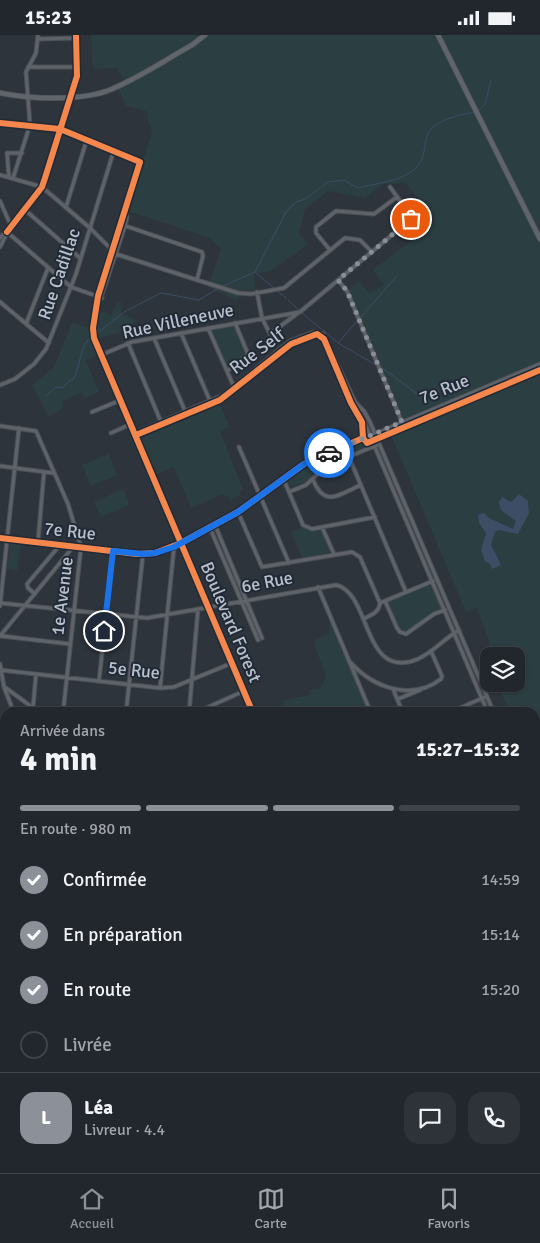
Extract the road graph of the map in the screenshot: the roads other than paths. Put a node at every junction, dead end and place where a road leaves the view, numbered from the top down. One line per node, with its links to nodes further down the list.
1 (205, 35): 8 (main road)
2 (438, 35): 31 (main road)
3 (76, 36): 4 (street); 6 (street)
4 (39, 37): 5 (street)
5 (28, 67): 6 (street); 9 (street)
6 (78, 67): 8 (street)
7 (0, 93): 9 (main road)
8 (70, 97): 9 (main road); 12 (street)
9 (28, 98): 11 (street)
10 (0, 123): 11 (street)
11 (30, 125): 12 (street); 15 (street)
12 (60, 129): 13 (street); 18 (street)
13 (87, 139): 14 (street); 22 (street)
14 (114, 150): 24 (street); 28 (street, Rue Cadillac)
15 (22, 153): 17 (street); 17 (street)
16 (0, 175): 17 (street)
17 (11, 178): 18 (street)
18 (42, 187): 22 (street); 23 (street)
19 (390, 187): 20 (street)
20 (396, 197): 33 (street); 35 (street)
21 (0, 201): 26 (street)
22 (66, 207): 28 (street)
23 (24, 209): 26 (street); 37 (street)
24 (125, 211): 25 (street); 27 (street)
25 (120, 225): 27 (street); 34 (street)
26 (12, 226): 29 (street)
27 (126, 227): 36 (street); 39 (street)
28 (90, 228): 34 (street); 37 (street, Rue Cadillac)
29 (6, 232): 30 (street); 32 (street); 38 (street)
30 (0, 238)
31 (540, 239)
32 (0, 247)
33 (330, 250): 35 (street); 42 (street)
34 (112, 251): 36 (street); 43 (street)
35 (372, 252): 40 (street)
36 (116, 254): 39 (street); 43 (street)
37 (81, 258): 41 (street, Rue Cadillac)
38 (48, 268): 41 (street); 48 (street)
39 (197, 280): 42 (street)
40 (338, 280): 45 (street); 65 (street)
41 (71, 287): 43 (street); 52 (street, Rue Cadillac)
42 (257, 292): 46 (street)
43 (100, 297): 54 (street, Boulevard Forest)
44 (0, 302): 48 (street)
45 (300, 312): 46 (street, Rue Villeneuve); 46 (street)
46 (262, 318): 47 (street, Rue Villeneuve)
47 (235, 323): 49 (street, Rue Villeneuve); 56 (street)
48 (26, 324): 52 (street)
49 (208, 328): 50 (street, Rue Villeneuve); 56 (street)
50 (181, 333): 51 (street, Rue Villeneuve); 60 (street)
51 (154, 338): 53 (street, Rue Villeneuve); 62 (street)
52 (49, 343): 57 (street, Rue Cadillac)
53 (128, 343): 54 (street, Rue Villeneuve); 64 (street)
54 (101, 355): 59 (street, Boulevard Forest)
55 (540, 364): 65 (street, 7e Rue)
56 (227, 371): 58 (street)
57 (0, 385)
58 (234, 387): 60 (street, Rue Self); 61 (street, Rue Self)
59 (121, 400): 63 (street); 66 (street, Boulevard Forest)
60 (210, 401): 62 (street, Rue Self)
61 (355, 402): 71 (street, Rue Self); 72 (street, Rue Self)
62 (185, 411): 64 (street, Rue Self)
63 (92, 412)
64 (161, 422): 70 (street, Rue Self)
65 (402, 422): 71 (street, 7e Rue)
66 (131, 424): 69 (street); 70 (street, Boulevard Forest)
67 (0, 426): 68 (street)
68 (19, 428): 78 (street); 80 (street, 1e Avenue)
69 (111, 433)
70 (135, 433): 96 (street, Boulevard Forest)
71 (375, 433): 72 (street, 7e Rue); 73 (street, Rue Self)
72 (370, 435): 74 (street, Rue Self); 81 (street, 7e Rue)
73 (379, 444): 74 (street); 87 (street, Rue Self)
74 (374, 446): 76 (street); 88 (street, Rue Self)
75 (239, 447): 85 (street)
76 (349, 457): 82 (street); 83 (street)
77 (0, 466): 78 (street)
78 (15, 468): 79 (street); 94 (street)
79 (44, 472): 80 (street); 95 (street)
80 (54, 473): 99 (street, 1e Avenue)
81 (284, 477): 84 (street); 85 (street, 7e Rue)
82 (313, 479): 83 (street); 84 (street)
83 (361, 485): 89 (street)
84 (289, 491): 91 (street)
85 (260, 496): 86 (street, 7e Rue); 104 (street)
86 (238, 512): 90 (street, 7e Rue); 104 (street)
87 (408, 512): 88 (street); 105 (street, Rue Self)
88 (404, 514): 106 (street, Rue Self)
89 (375, 517): 91 (street); 108 (street)
90 (215, 525): 92 (street, 7e Rue); 110 (street)
91 (322, 527): 103 (street)
92 (210, 528): 96 (street, 7e Rue); 111 (street)
93 (0, 538): 94 (street, 7e Rue)
94 (7, 539): 95 (street, 7e Rue); 114 (street)
95 (38, 542): 97 (street, 7e Rue)
96 (182, 543): 100 (street, 7e Rue); 116 (street, Boulevard Forest)
97 (60, 545): 98 (street, 7e Rue); 109 (street)
98 (73, 547): 99 (street, 7e Rue); 109 (street)
99 (82, 547): 101 (street, 7e Rue); 119 (street, 1e Avenue)
100 (174, 547): 102 (street, 7e Rue); 122 (street)
101 (113, 551): 102 (street, 7e Rue); 121 (street)
102 (143, 554): 123 (street)
103 (334, 554): 104 (street); 113 (street)
104 (289, 563)
105 (437, 579): 106 (street); 117 (street, Rue Self)
106 (432, 581): 108 (street); 120 (street, Rue Self)
107 (318, 587): 110 (street, 6e Rue); 124 (street, 6e Rue); 130 (street)
108 (406, 592): 112 (street)
109 (34, 594): 115 (street)
110 (246, 600): 111 (street, 6e Rue); 111 (street)
111 (241, 601): 116 (street, 6e Rue)
112 (385, 601): 113 (street); 120 (street)
113 (380, 603): 124 (street)
114 (0, 604): 115 (street, 6e Rue)
115 (26, 605): 119 (street, 6e Rue); 127 (street)
116 (208, 607): 118 (street, 6e Rue); 131 (street, Boulevard Forest)
117 (449, 608): 120 (street); 125 (street, Rue Self)
118 (198, 609): 122 (street, 6e Rue); 137 (street)
119 (74, 610): 121 (street, 6e Rue); 128 (street, 1e Avenue)
120 (445, 610): 126 (street, Rue Self)
121 (106, 614): 123 (street, 6e Rue); 136 (street)
122 (167, 615): 123 (street, 6e Rue); 140 (street)
123 (136, 617): 138 (street)
124 (363, 619): 129 (street, 6e Rue)
125 (458, 630): 126 (street, 6e Rue); 144 (street, Rue Self)
126 (454, 632): 129 (street, 6e Rue); 146 (street, Rue Self)
127 (0, 636): 128 (street)
128 (70, 643): 135 (street, 1e Avenue)
129 (431, 651): 141 (street)
130 (349, 660): 142 (street); 155 (street)
131 (232, 663): 137 (street, 5e Rue); 143 (street, Boulevard Forest)
132 (0, 664): 133 (street)
133 (1, 670): 134 (street, 5e Rue); 139 (street)
134 (36, 674): 135 (street, 5e Rue); 149 (street)
135 (67, 677): 136 (street, 5e Rue); 150 (street, 1e Avenue)
136 (99, 681): 138 (street, 5e Rue)
137 (191, 681): 140 (street, 5e Rue); 152 (street)
138 (129, 684): 140 (street, 5e Rue); 151 (street)
139 (4, 687): 147 (street); 148 (street)
140 (160, 688)
141 (424, 688): 142 (street); 145 (street)
142 (393, 689): 145 (street)
143 (244, 691): 153 (street); 154 (street, Boulevard Forest)
144 (487, 697): 146 (street); 159 (street, Rue Self)
145 (398, 699): 156 (street)
146 (482, 699): 157 (street); 158 (street, Rue Self)
147 (12, 707)
148 (32, 707)
149 (33, 707)
150 (63, 707)
151 (127, 707)
152 (189, 707)
153 (208, 707)
154 (251, 707)
155 (369, 707)
156 (401, 707)
157 (467, 707)
158 (485, 707)
159 (491, 707)

